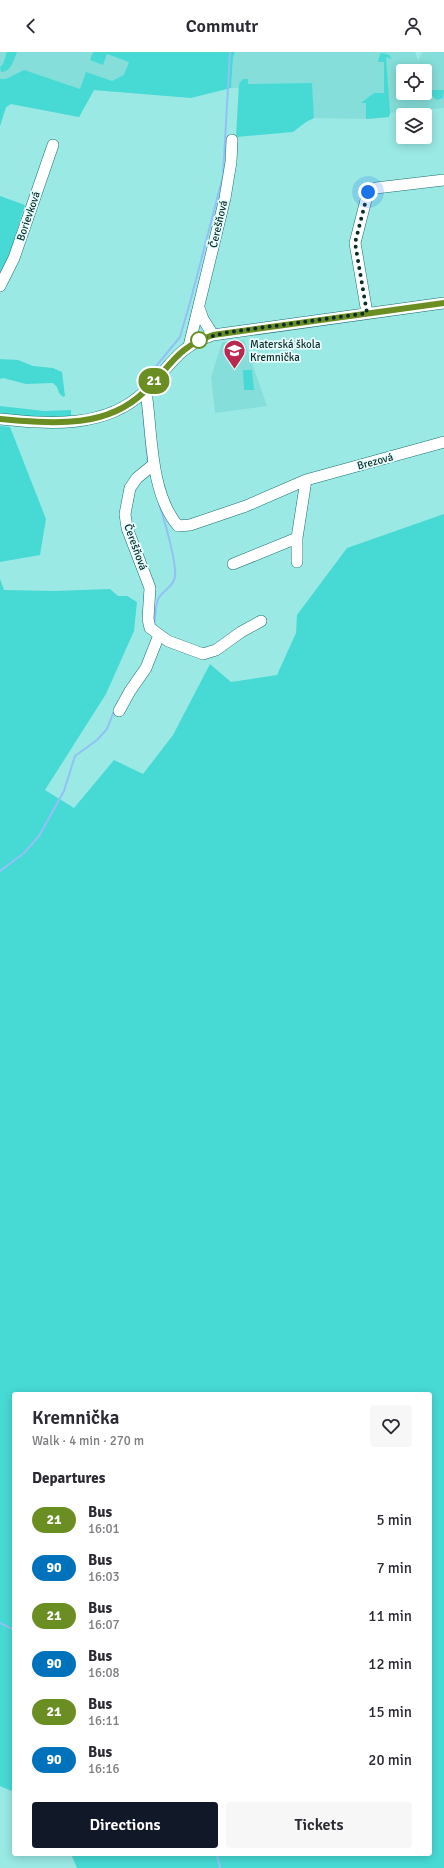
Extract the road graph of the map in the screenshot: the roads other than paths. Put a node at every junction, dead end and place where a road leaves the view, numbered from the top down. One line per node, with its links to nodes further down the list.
1 (232, 140): 6 (street, Čerešňová)
2 (53, 145): 4 (street, Borievková)
3 (444, 180): 7 (street)
4 (0, 286)
5 (444, 303): 7 (street)
6 (199, 308): 8 (street); 9 (street, Čerešňová)
7 (367, 313): 8 (street)
8 (213, 335): 9 (street)
9 (189, 346): 10 (street)
10 (144, 392): 11 (street); 13 (street)
11 (0, 419)
12 (444, 442): 14 (street, Brezová)
13 (150, 467): 14 (street, Brezová); 19 (street, Čerešňová)
14 (306, 480): 15 (street)
15 (297, 538): 16 (street); 17 (street)
16 (297, 562)
17 (233, 564)
18 (261, 621): 19 (street)
19 (155, 632): 20 (street, Čerešňová)
20 (119, 711)

